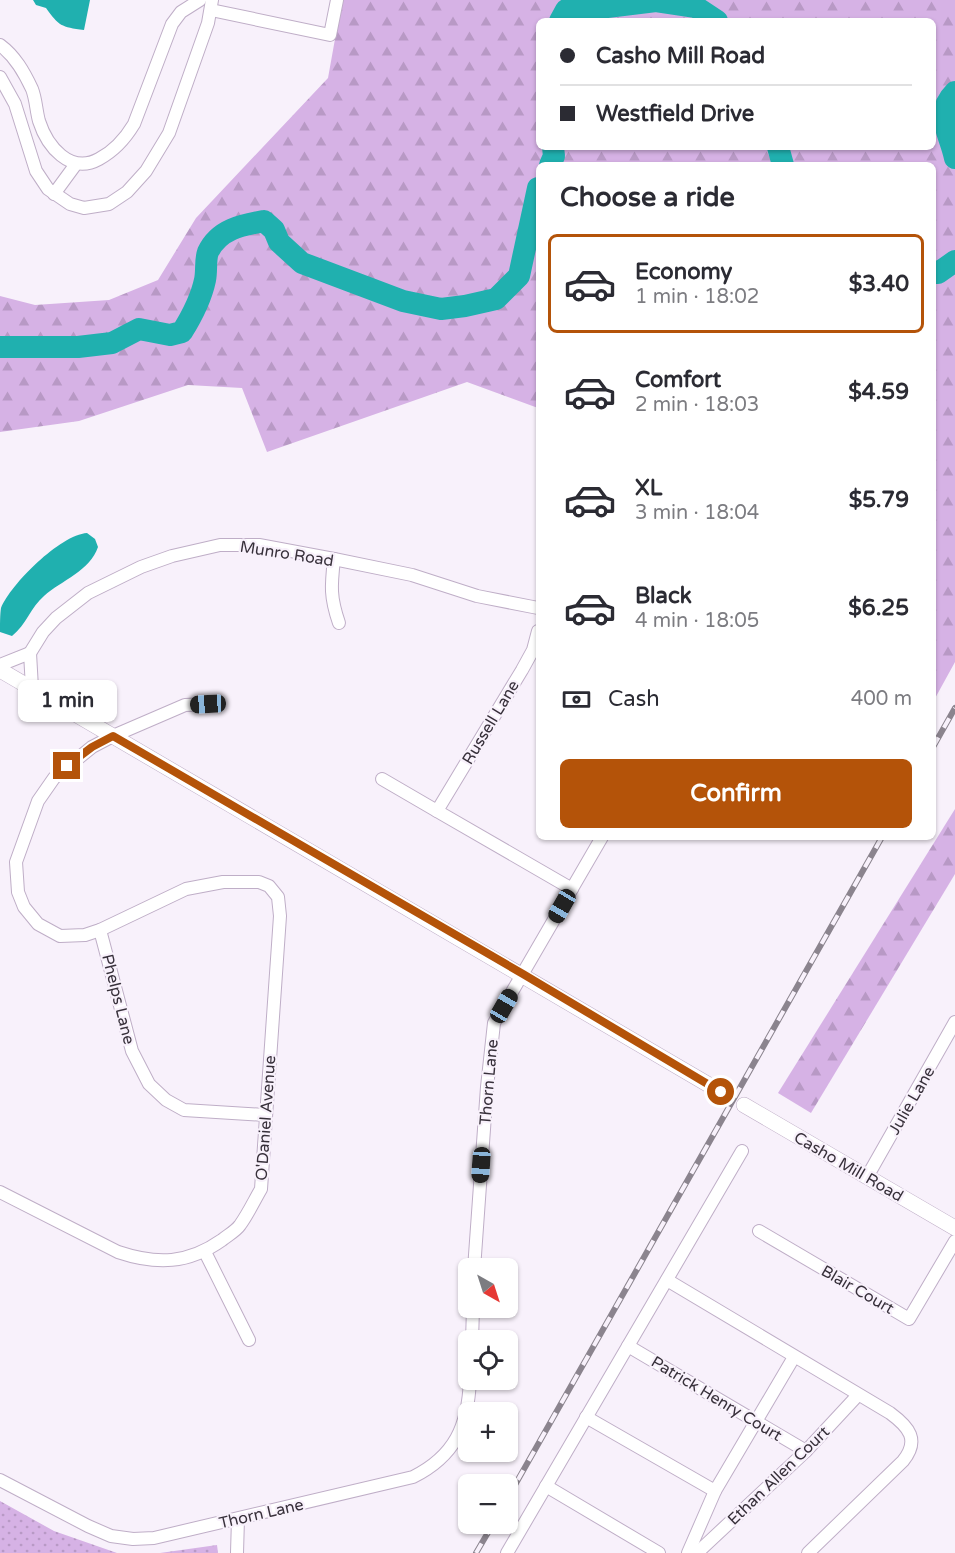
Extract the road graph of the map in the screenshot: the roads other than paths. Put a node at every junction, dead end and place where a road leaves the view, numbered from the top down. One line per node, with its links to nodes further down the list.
1 (200, 0): 6 (street)
2 (337, 0): 3 (street)
3 (212, 5): 7 (street)
4 (0, 45): 6 (street)
5 (0, 77): 7 (street)
6 (76, 164): 7 (street)
7 (54, 194)
8 (334, 560): 9 (street, Munro Road); 10 (street); 12 (street, Munro Road)
9 (536, 608)
10 (339, 623)
11 (536, 639): 19 (street, Russell Lane)
12 (30, 653): 13 (street); 15 (street)
13 (0, 665)
14 (0, 670): 15 (street)
15 (32, 688): 17 (street)
16 (208, 704): 17 (street)
17 (113, 736): 22 (street); 23 (street)
18 (382, 779): 19 (street)
19 (437, 811): 21 (street)
20 (600, 840): 21 (street)
21 (572, 890): 23 (street)
22 (100, 930): 27 (street, Phelps Lane); 27 (street, O'Daniel Avenue)
23 (523, 974): 25 (street); 35 (street, Thorn Lane)
24 (955, 1023): 29 (street, Julie Lane)
25 (721, 1092)
26 (744, 1105): 29 (street, Casho Mill Road)
27 (265, 1115): 34 (street, O'Daniel Avenue)
28 (742, 1151): 36 (street)
29 (867, 1177): 31 (street, Casho Mill Road)
30 (0, 1192): 34 (street, O'Daniel Avenue)
31 (955, 1228)
32 (759, 1231): 33 (street, Blair Court)
33 (955, 1241)
34 (205, 1252): 37 (street)
35 (475, 1258)
36 (667, 1280): 38 (street); 39 (street)
37 (249, 1340)
38 (628, 1346): 42 (street); 43 (street, Patrick Henry Court)
39 (794, 1357): 41 (street); 43 (street)
40 (470, 1390): 48 (street, Thorn Lane)
41 (858, 1395): 44 (street, Ethan Allen Court); 54 (street)
42 (586, 1417): 46 (street); 47 (street)
43 (756, 1421): 44 (street, Patrick Henry Court); 47 (street)
44 (806, 1451): 53 (street, Ethan Allen Court)
45 (0, 1480): 48 (street, Thorn Lane)
46 (546, 1486): 50 (street); 51 (street)
47 (715, 1491): 52 (street)
48 (238, 1519): 49 (street)
49 (237, 1553)
50 (507, 1553)
51 (659, 1553)
52 (688, 1553)
53 (697, 1553)
54 (808, 1553)

